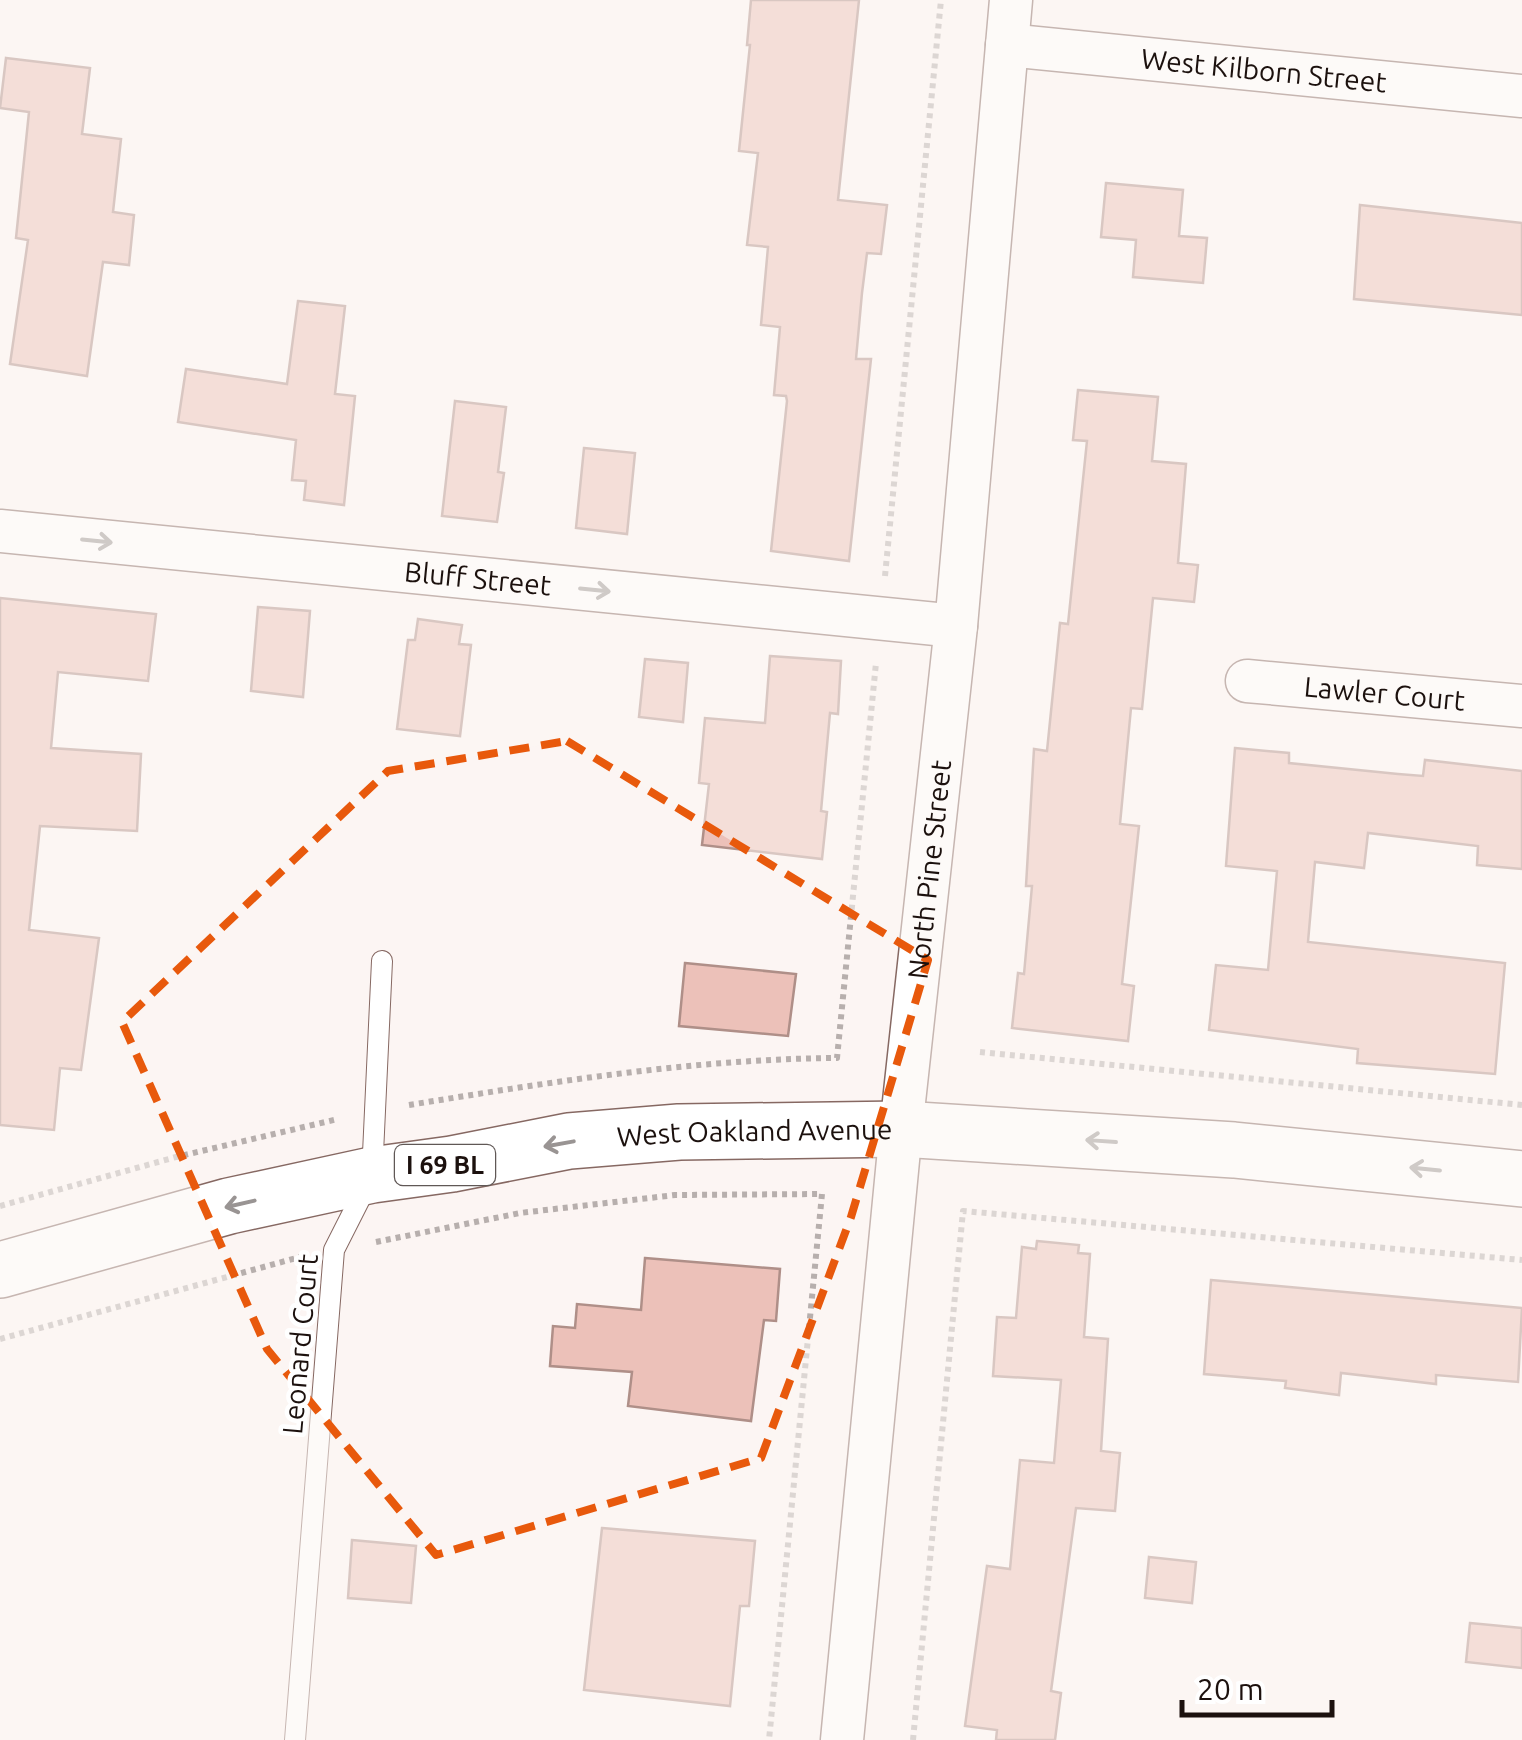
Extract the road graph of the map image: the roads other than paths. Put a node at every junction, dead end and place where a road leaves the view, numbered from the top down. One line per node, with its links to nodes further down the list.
1 (1011, 0): 2 (street, North Pine Street)
2 (1007, 45): 3 (street, West Kilborn Street); 5 (street, North Pine Street)
3 (1522, 96)
4 (0, 531): 5 (street, Bluff Street, one-way to 5)
5 (956, 626): 9 (street, North Pine Street)
6 (1247, 681): 7 (street, Lawler Court)
7 (1522, 706)
8 (382, 960): 10 (lane, Leonard Court)
9 (901, 1129): 10 (main road, West Oakland Avenue / I 69 BL, one-way to 10); 11 (main road, West Oakland Avenue / I 69 BL, one-way to 9); 14 (street, North Pine Street)
10 (372, 1175): 12 (main road, West Oakland Avenue / I 69 BL, one-way to 12); 13 (lane, Leonard Court)
11 (1522, 1179)
12 (0, 1270)
13 (295, 1740)
14 (842, 1740)

